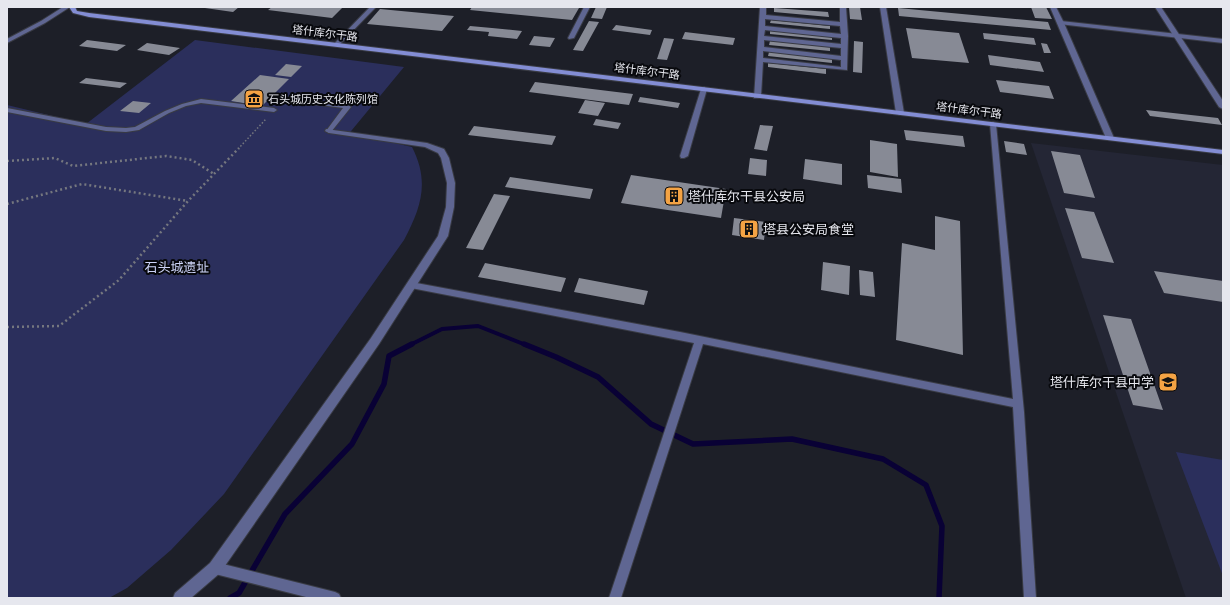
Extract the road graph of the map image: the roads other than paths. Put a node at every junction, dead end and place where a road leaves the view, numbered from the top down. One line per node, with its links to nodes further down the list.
1 (67, 7): 18 (lane)
2 (72, 7): 20 (main road, 塔什库尔干路)
3 (373, 7): 20 (street)
4 (587, 7): 16 (street)
5 (763, 7): 10 (street)
6 (843, 7): 12 (street)
7 (884, 7): 31 (street)
8 (1053, 7): 11 (street)
9 (1158, 7): 15 (street)
10 (763, 17): 12 (street); 13 (street)
11 (1061, 23): 15 (lane); 34 (street)
12 (844, 24): 14 (street)
13 (762, 28): 14 (street); 17 (street)
14 (845, 36): 21 (street)
15 (1177, 36): 19 (lane); 28 (street)
16 (571, 38)
17 (761, 38): 21 (street); 22 (street)
18 (7, 41)
19 (1223, 41)
20 (336, 45): 25 (main road, 塔什库尔干路)
21 (845, 46): 23 (street)
22 (760, 49): 23 (street); 24 (street)
23 (845, 58): 24 (street)
24 (760, 60): 26 (street)
25 (704, 89): 26 (main road, 塔什库尔干路); 36 (lane)
26 (757, 96): 31 (main road, 塔什库尔干路)
27 (284, 99): 33 (lane)
28 (1223, 107)
29 (7, 110): 30 (lane)
30 (274, 110)
31 (900, 113): 32 (main road, 塔什库尔干路)
32 (993, 124): 34 (main road, 塔什库尔干路); 39 (lane)
33 (329, 131): 37 (street)
34 (1110, 138): 35 (main road, 塔什库尔干路)
35 (1223, 152)
36 (684, 156)
37 (411, 285): 38 (lane); 40 (street)
38 (700, 340): 39 (lane); 43 (lane)
39 (1018, 404): 44 (lane)
40 (215, 568): 41 (street); 42 (lane)
41 (180, 598)
42 (335, 598)
43 (615, 598)
44 (1030, 598)

